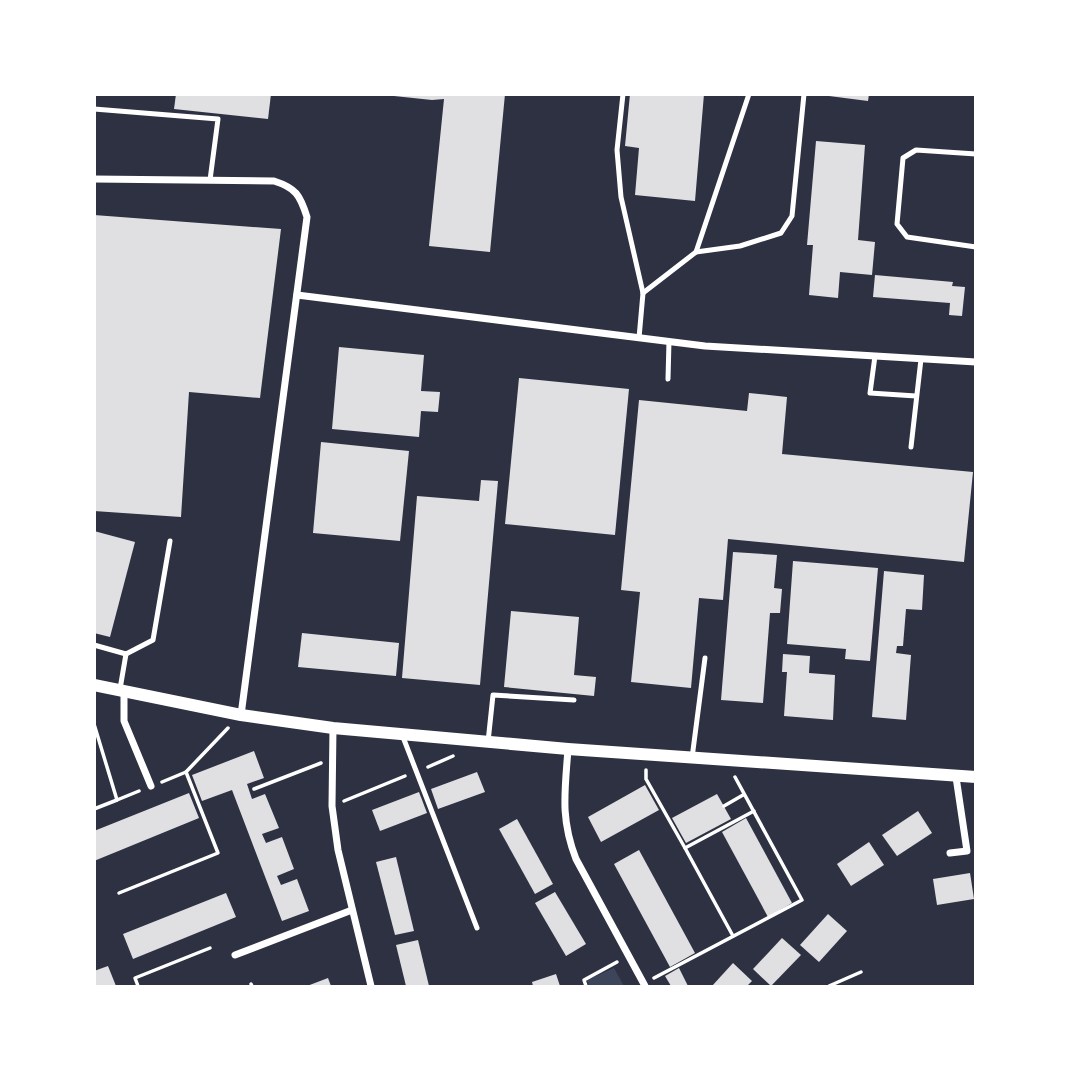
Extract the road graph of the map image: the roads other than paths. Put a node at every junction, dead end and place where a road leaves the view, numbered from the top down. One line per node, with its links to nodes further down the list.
1 (623, 94): 10 (lane)
2 (748, 94): 9 (lane)
3 (804, 94): 9 (lane)
4 (94, 109): 7 (lane)
5 (975, 154): 8 (lane)
6 (94, 179): 7 (street)
7 (210, 180): 11 (street)
8 (975, 247)
9 (695, 252): 10 (lane)
10 (643, 293): 12 (lane)
11 (297, 295): 12 (street); 27 (street)
12 (639, 338): 13 (street)
13 (669, 341): 14 (street); 17 (lane)
14 (874, 356): 15 (street); 18 (lane)
15 (921, 359): 16 (street); 18 (lane)
16 (975, 362)
17 (668, 379)
18 (916, 396): 19 (lane)
19 (911, 447)
20 (170, 541): 22 (lane)
21 (94, 645): 22 (lane)
22 (126, 654): 25 (lane)
23 (705, 657): 32 (lane)
24 (94, 685): 25 (street)
25 (122, 692): 27 (street); 35 (street)
26 (574, 700): 30 (lane)
27 (241, 715): 28 (street)
28 (333, 728): 29 (street); 37 (street)
29 (402, 734): 30 (street); 38 (lane)
30 (488, 742): 31 (street)
31 (568, 749): 32 (street); 40 (street)
32 (692, 758): 33 (street)
33 (956, 777): 34 (street); 36 (street)
34 (975, 777)
35 (151, 786)
36 (950, 853)
37 (352, 910): 39 (street); 41 (street)
38 (477, 928)
39 (235, 955)
40 (644, 985)
41 (371, 986)

